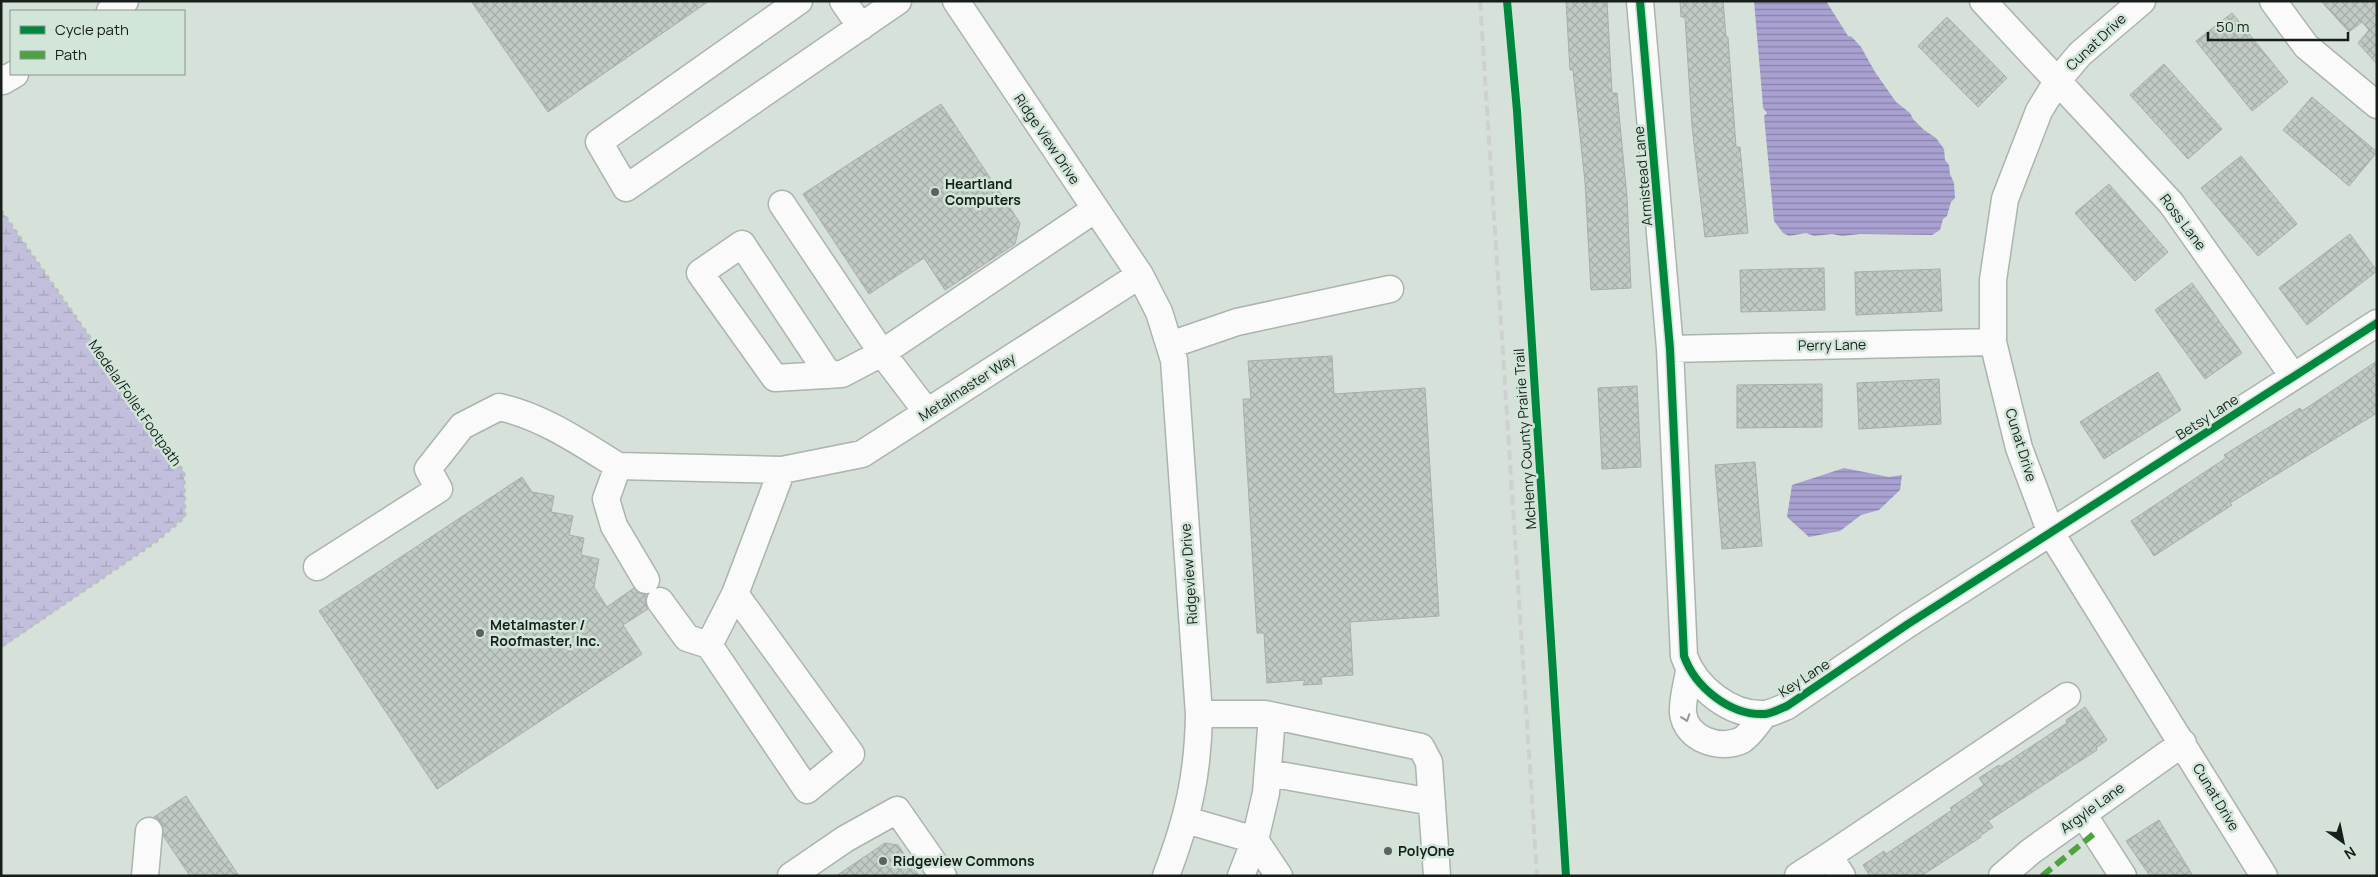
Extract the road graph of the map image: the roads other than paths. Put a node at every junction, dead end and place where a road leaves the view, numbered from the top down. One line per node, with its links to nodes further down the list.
1 (125, 1): 10 (street)
2 (799, 1): 11 (street)
3 (843, 1): 11 (street)
4 (898, 1): 11 (street)
5 (956, 1): 17 (street, Ridge View Drive)
6 (1640, 1): 23 (street, Armistead Lane)
7 (1982, 1): 14 (street)
8 (2142, 1): 14 (street, Cunat Drive)
9 (2273, 1): 15 (street)
10 (112, 10)
11 (861, 27)
12 (14, 75): 13 (street)
13 (1, 78)
14 (2058, 80): 21 (street, Cunat Drive); 26 (street, Ross Lane)
15 (2377, 105)
16 (782, 204): 24 (street)
17 (1094, 210): 18 (street, Ridge View Drive); 24 (street)
18 (1140, 275): 22 (street, Ridgeview Drive); 27 (street, Metalmaster Way)
19 (1390, 289): 22 (street)
20 (2377, 323): 26 (street, Betsy Lane)
21 (1993, 342): 23 (street, Perry Lane); 30 (street, Cunat Drive)
22 (1170, 345): 36 (street, Ridgeview Drive)
23 (1670, 350): 34 (street, Key Lane)
24 (882, 353): 25 (street); 27 (street)
25 (829, 375): 25 (street)
26 (2294, 376): 30 (street, Betsy Lane)
27 (927, 412): 29 (street, Metalmaster Way)
28 (618, 466): 29 (street, Metalmaster Way); 31 (street); 33 (street)
29 (782, 470): 32 (street)
30 (2051, 533): 37 (street, Key Lane); 39 (street, Cunat Drive)
31 (317, 567)
32 (735, 594): 33 (street); 33 (street)
33 (709, 644)
34 (1689, 670): 37 (street, Key Lane); 37 (street, Key Lane, one-way to 37)
35 (2067, 696): 46 (street)
36 (1199, 714): 38 (street); 43 (street, Ridgeview Drive)
37 (1765, 714)
38 (1272, 716): 40 (street); 41 (street)
39 (2183, 743): 42 (street, Argyle Lane); 57 (street, Cunat Drive)
40 (1268, 773): 41 (street); 45 (street)
41 (1432, 802): 53 (street)
42 (2083, 814): 55 (street, Argyle Lane); 56 (street)
43 (1186, 820): 45 (street); 50 (street, Ridgeview Drive)
44 (149, 831): 47 (street)
45 (1255, 840): 51 (street); 52 (street)
46 (1835, 866): 54 (street)
47 (145, 876)
48 (791, 876): 49 (street)
49 (943, 876)
50 (1166, 876)
51 (1241, 876)
52 (1279, 876)
53 (1437, 876)
54 (1798, 876)
55 (2002, 876)
56 (2123, 876)
57 (2264, 876)

